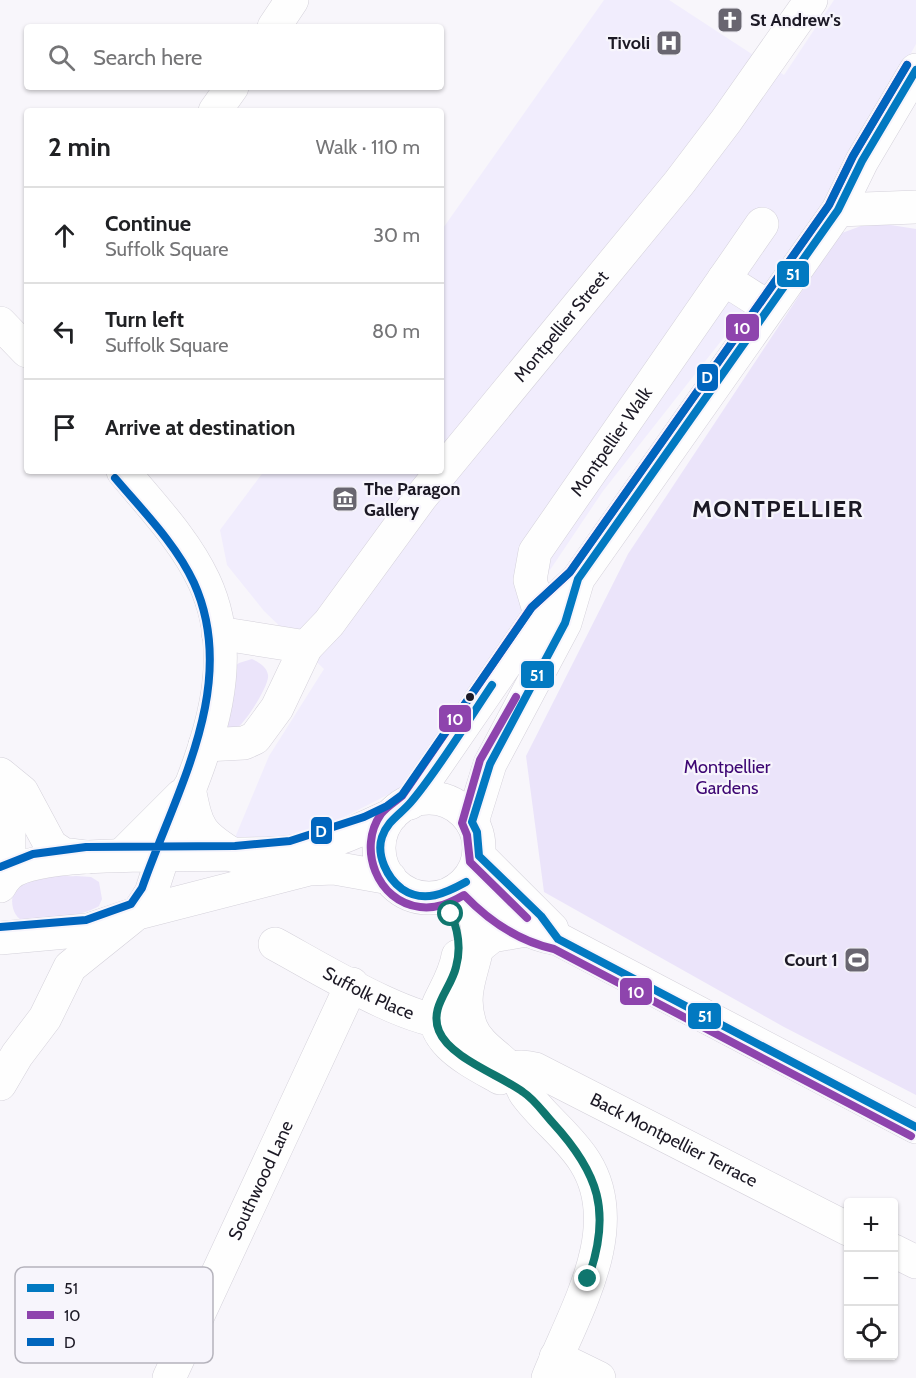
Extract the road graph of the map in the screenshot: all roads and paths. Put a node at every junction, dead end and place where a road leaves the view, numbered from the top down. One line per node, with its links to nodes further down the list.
1 (292, 0): 3 (main road)
2 (811, 0): 14 (main road, Montpellier Street)
3 (276, 24)
4 (916, 70): 8 (main road)
5 (230, 90): 6 (main road)
6 (217, 108)
7 (916, 207): 8 (main road)
8 (838, 210): 11 (main road)
9 (762, 224): 10 (main road, Montpellier Walk)
10 (723, 279): 11 (main road); 18 (main road, Montpellier Walk)
11 (768, 307): 17 (main road)
12 (0, 323): 13 (main road)
13 (24, 348)
14 (444, 468)
15 (125, 474): 19 (main road)
16 (439, 474): 20 (main road, Montpellier Street)
17 (578, 579): 18 (main road); 26 (main road)
18 (540, 614): 25 (main road)
19 (218, 633): 20 (main road); 21 (main road)
20 (306, 647): 21 (main road, Montpellier Street)
21 (205, 745): 23 (main road)
22 (0, 774): 30 (main road)
23 (189, 788): 27 (main road); 28 (main road); 29 (main road)
24 (0, 807): 33 (main road)
25 (401, 809): 26 (main road); 29 (main road); 31 (main road)
26 (471, 822): 32 (main road)
27 (123, 854): 28 (main road); 30 (main road)
28 (163, 856): 29 (main road); 35 (main road)
29 (235, 856)
30 (87, 857): 33 (main road)
31 (390, 878): 32 (main road); 35 (main road)
32 (461, 881): 36 (main road); 38 (main road); 40 (main road); 44 (main road)
33 (2, 882)
34 (0, 908): 37 (main road)
35 (138, 913): 37 (main road); 41 (main road)
36 (525, 930): 38 (main road); 40 (main road)
37 (14, 937): 41 (main road)
38 (558, 939): 47 (main road)
39 (275, 944): 42 (main road, Suffolk Place)
40 (477, 948): 43 (main road)
41 (70, 968): 45 (main road)
42 (352, 984): 44 (main road, Suffolk Place); 51 (main road, Southwood Lane)
43 (468, 1020): 44 (main road, Suffolk Place); 46 (main road)
44 (436, 1023): 46 (main road)
45 (2, 1077)
46 (511, 1079): 48 (main road, Back Montpellier Terrace); 53 (main road)
47 (916, 1127)
48 (844, 1226)
49 (896, 1252): 50 (main road)
50 (916, 1262)
51 (213, 1283)
52 (176, 1363): 54 (main road, Southwood Lane)
53 (552, 1368): 55 (main road)
54 (169, 1378)
55 (599, 1378)

